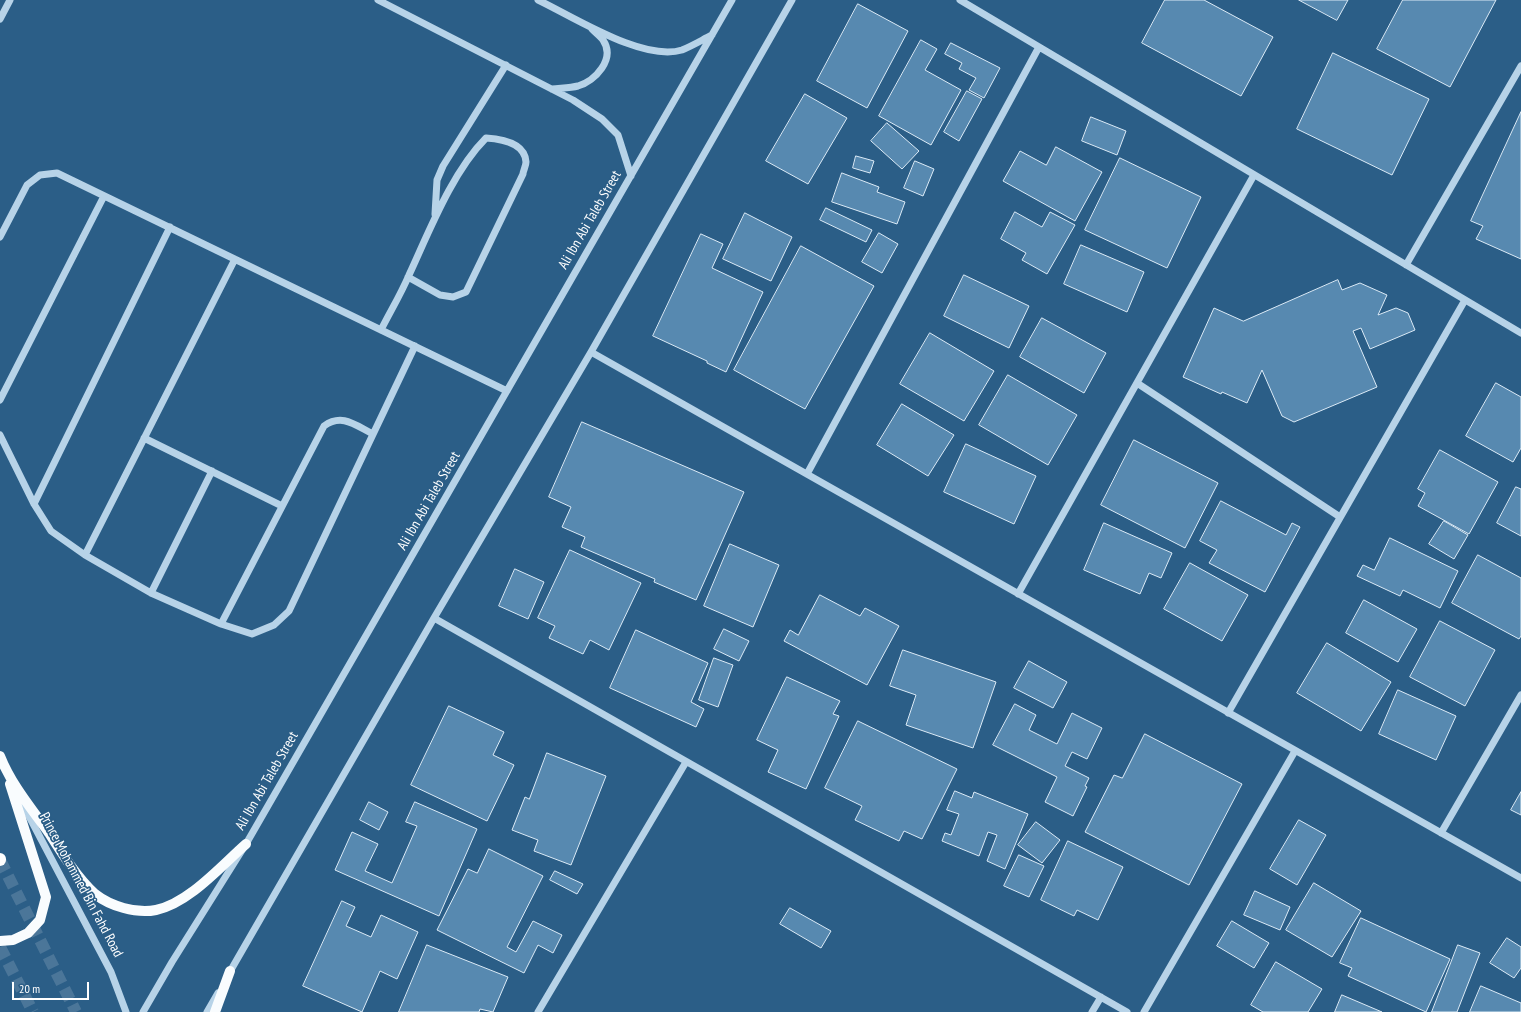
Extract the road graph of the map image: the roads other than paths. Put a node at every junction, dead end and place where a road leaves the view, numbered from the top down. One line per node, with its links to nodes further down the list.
1 (10, 0): 7 (street)
2 (378, 0): 11 (street)
3 (538, 0): 8 (street)
4 (732, 0): 9 (street, Ali Ibn Abi Taleb Street)
5 (792, 0): 27 (street)
6 (960, 0): 10 (street)
7 (0, 19)
8 (588, 25): 9 (street); 13 (street)
9 (712, 35): 15 (street, Ali Ibn Abi Taleb Street)
10 (1039, 47): 14 (street); 35 (street)
11 (506, 65): 13 (street); 17 (street)
12 (1521, 66): 21 (street)
13 (552, 89): 15 (street)
14 (1254, 175): 21 (street); 28 (street)
15 (631, 176): 29 (street, Ali Ibn Abi Taleb Street)
16 (104, 196): 18 (street); 19 (street); 30 (street)
17 (435, 216): 22 (street); 22 (street)
18 (170, 227): 20 (street); 36 (street)
19 (0, 238)
20 (235, 259): 24 (street); 33 (street)
21 (1406, 265): 23 (street)
22 (408, 277): 24 (street)
23 (1465, 300): 25 (street); 38 (street)
24 (381, 330): 26 (street)
25 (1521, 334)
26 (415, 346): 29 (street); 31 (street)
27 (592, 352): 35 (street); 42 (street)
28 (1137, 383): 38 (street); 41 (street)
29 (507, 391): 51 (street, Ali Ibn Abi Taleb Street)
30 (0, 400)
31 (373, 434): 37 (street); 43 (street)
32 (0, 435): 36 (street)
33 (144, 438): 34 (street); 39 (street)
34 (212, 471): 37 (street); 40 (street)
35 (807, 474): 41 (street)
36 (34, 504): 39 (street)
37 (282, 506): 43 (street)
38 (1340, 518): 45 (street)
39 (85, 555): 40 (street)
40 (152, 593): 43 (street)
41 (1018, 594): 45 (street)
42 (434, 618): 48 (street); 54 (street)
43 (221, 624)
44 (1521, 695): 50 (street)
45 (1228, 713): 46 (street)
46 (1295, 751): 50 (street); 63 (street)
47 (0, 756): 49 (main road, Prince Mohammed Bin Fahd Road)
48 (686, 762): 55 (street); 60 (street)
49 (7, 773): 51 (main road, Prince Mohammed Bin Fahd Road); 53 (main road); 56 (street, Prince Mohammed Bin Fahd Road)
50 (1441, 833): 52 (street)
51 (246, 844): 57 (street, Ali Ibn Abi Taleb Street)
52 (1521, 878)
53 (0, 941)
54 (230, 971): 58 (street); 59 (main road)
55 (1101, 997): 61 (street); 62 (street)
56 (126, 1012)
57 (143, 1012)
58 (207, 1012)
59 (215, 1012)
60 (538, 1012)
61 (1092, 1012)
62 (1127, 1012)
63 (1144, 1012)

